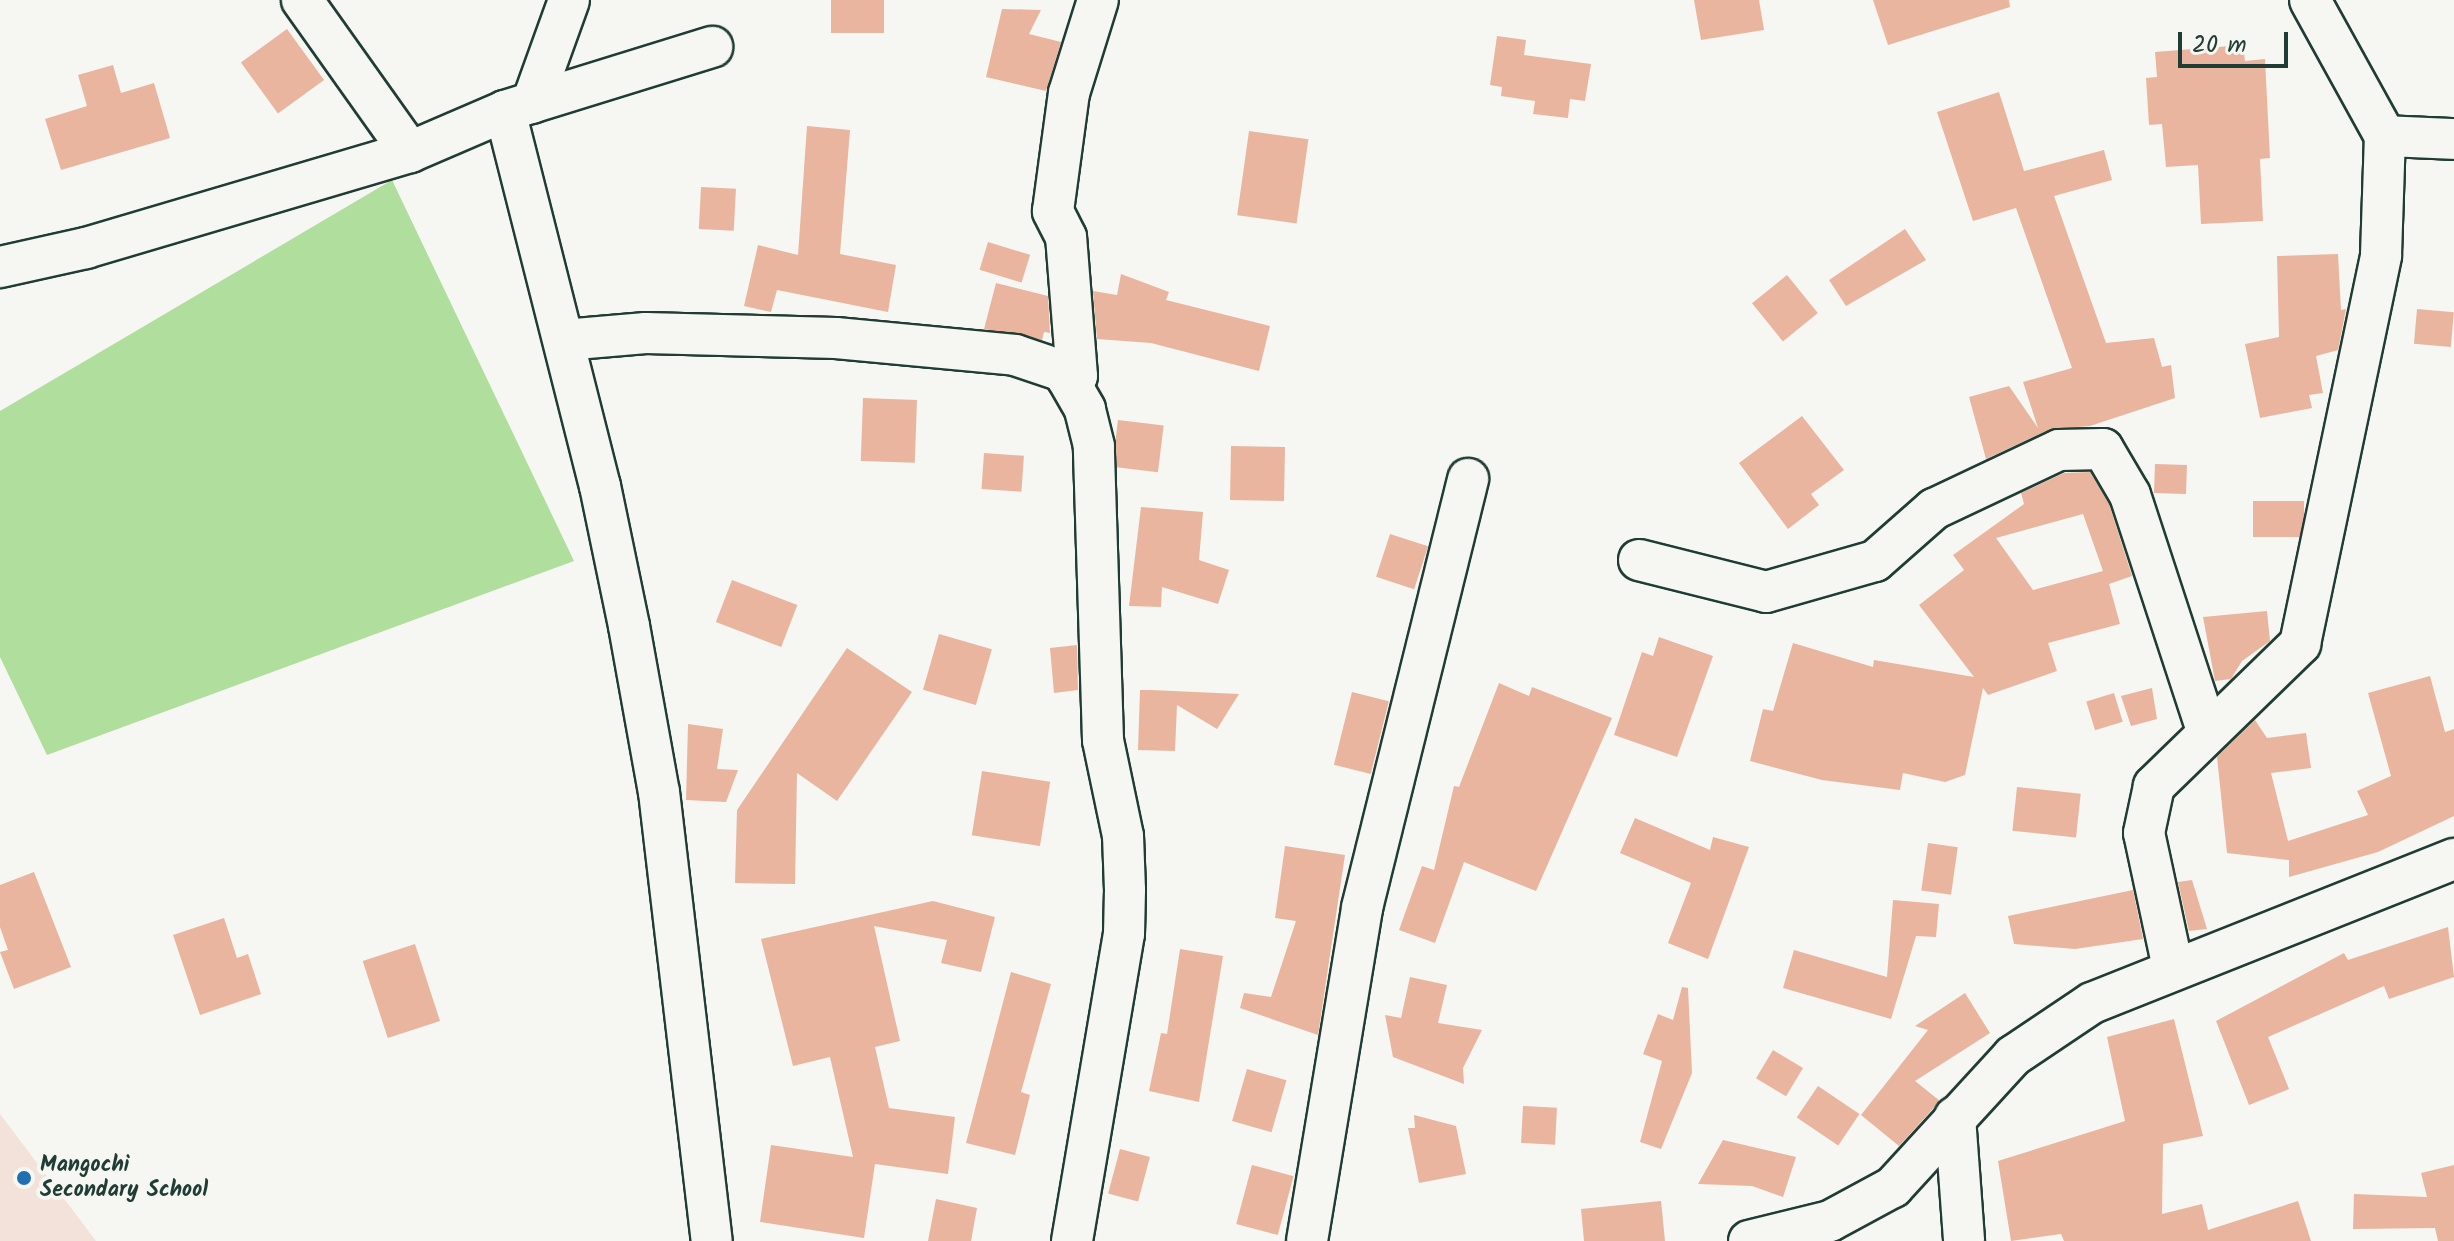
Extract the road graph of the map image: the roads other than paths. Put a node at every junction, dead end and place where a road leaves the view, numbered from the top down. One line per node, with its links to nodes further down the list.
1 (302, 0): 9 (street)
2 (569, 0): 6 (street)
3 (1098, 0): 12 (street)
4 (2310, 0): 7 (street)
5 (712, 47): 6 (street)
6 (518, 107): 9 (street); 11 (street)
7 (2385, 136): 8 (street); 15 (street)
8 (2454, 139)
9 (410, 152): 10 (street)
10 (0, 267)
11 (564, 340): 12 (street); 20 (street)
12 (1077, 376): 21 (street)
13 (1468, 479): 22 (street)
14 (1639, 560): 15 (street)
15 (2206, 728): 17 (street)
16 (2454, 859): 17 (street)
17 (2173, 968): 18 (street)
18 (1955, 1117): 19 (street); 24 (street)
19 (1813, 1233): 23 (street)
20 (712, 1241)
21 (1072, 1241)
22 (1307, 1241)
23 (1749, 1241)
24 (1964, 1241)

